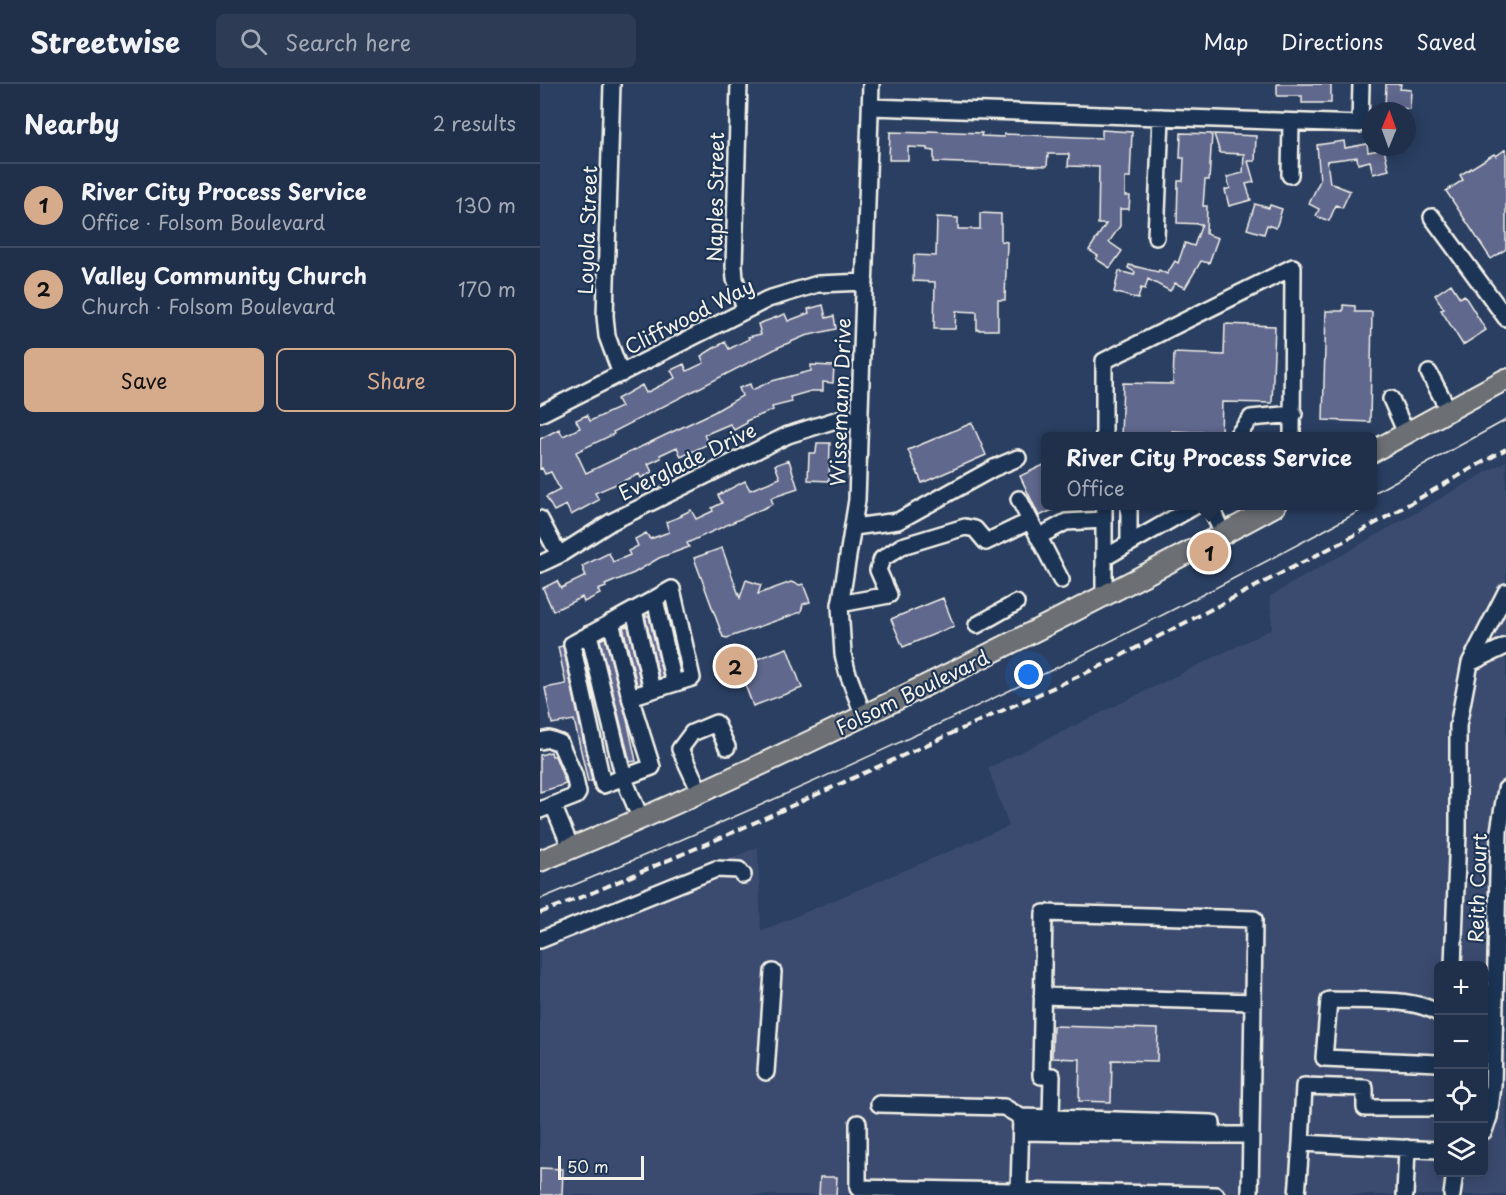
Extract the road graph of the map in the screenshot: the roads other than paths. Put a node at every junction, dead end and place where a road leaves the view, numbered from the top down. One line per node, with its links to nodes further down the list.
1 (612, 84): 15 (street, Loyola Street)
2 (739, 84): 12 (street, Naples Street)
3 (871, 84): 5 (street, Wissemann Drive)
4 (1361, 84): 7 (street)
5 (871, 107): 6 (street); 11 (street, Wissemann Drive)
6 (1161, 117): 7 (street); 10 (street)
7 (1291, 122): 8 (street)
8 (1290, 175)
9 (1432, 217): 13 (street)
10 (1156, 237)
11 (865, 282): 12 (street, Cliffwood Way); 21 (street, Wissemann Drive)
12 (745, 309): 15 (street, Cliffwood Way)
13 (1506, 318)
14 (1429, 373): 18 (street)
15 (621, 374): 19 (street, Cliffwood Way)
16 (1506, 379): 18 (main road)
17 (1391, 399): 25 (street)
18 (1449, 411): 25 (main road)
19 (540, 414)
20 (1294, 414): 22 (street); 23 (street); 24 (street)
21 (860, 421): 36 (street, Wissemann Drive); 40 (street, Everglade Drive)
22 (1104, 432)
23 (1240, 432)
24 (1292, 432)
25 (1406, 433): 26 (main road)
26 (1377, 449)
27 (1018, 458): 36 (street)
28 (1018, 499): 35 (street)
29 (1129, 510): 39 (street)
30 (1188, 510): 39 (street)
31 (1212, 510): 37 (street)
32 (1268, 510): 37 (main road, Folsom Boulevard)
33 (1104, 513): 38 (street); 41 (street)
34 (540, 519): 40 (street)
35 (1030, 521): 38 (street); 47 (street)
36 (854, 527): 47 (street, Wissemann Drive)
37 (1223, 534): 45 (main road, Folsom Boulevard)
38 (1038, 537): 43 (street)
39 (1129, 544): 41 (street)
40 (559, 555): 42 (street, Everglade Drive)
41 (1104, 558): 45 (street)
42 (540, 564)
43 (1061, 580)
44 (1506, 592): 53 (street)
45 (1104, 596): 56 (main road, Folsom Boulevard)
46 (1016, 603): 50 (street)
47 (840, 604): 56 (street, Wissemann Drive)
48 (634, 610): 49 (street); 54 (street); 54 (street)
49 (611, 622): 51 (street); 55 (street)
50 (977, 625)
51 (589, 634): 59 (street); 59 (street)
52 (1506, 646): 53 (street)
53 (1470, 663): 70 (street)
54 (652, 690): 55 (street)
55 (630, 697): 59 (street)
56 (864, 717): 61 (main road, Folsom Boulevard)
57 (540, 741): 62 (street)
58 (727, 747): 61 (street)
59 (624, 779): 64 (street)
60 (1506, 789): 63 (street, Reith Court)
61 (700, 792): 64 (main road, Folsom Boulevard)
62 (547, 808): 65 (street)
63 (1504, 814): 69 (street, Reith Court)
64 (641, 819): 65 (main road, Folsom Boulevard)
65 (571, 848): 66 (main road, Folsom Boulevard)
66 (540, 861)
67 (743, 875): 68 (street)
68 (540, 940)
69 (1501, 941): 77 (street, Reith Court)
70 (1453, 961)
71 (772, 972): 76 (street)
72 (1042, 996): 73 (street); 73 (street); 80 (street)
73 (1253, 1002): 84 (street)
74 (1434, 1010): 75 (street)
75 (1434, 1063)
76 (766, 1072)
77 (1488, 1102)
78 (879, 1104): 82 (street)
79 (1434, 1108): 85 (street)
80 (1051, 1118): 82 (street); 83 (street)
81 (858, 1124): 89 (street)
82 (1021, 1125): 83 (street); 89 (street)
83 (1212, 1135): 84 (street)
84 (1251, 1135): 91 (street)
85 (1301, 1143): 86 (street); 92 (street)
86 (1407, 1148): 87 (street); 93 (street)
87 (1434, 1150)
88 (1454, 1177): 94 (street)
89 (1016, 1193): 90 (street)
90 (1216, 1195)
91 (1250, 1195)
92 (1297, 1195)
93 (1405, 1195)
94 (1452, 1195)

